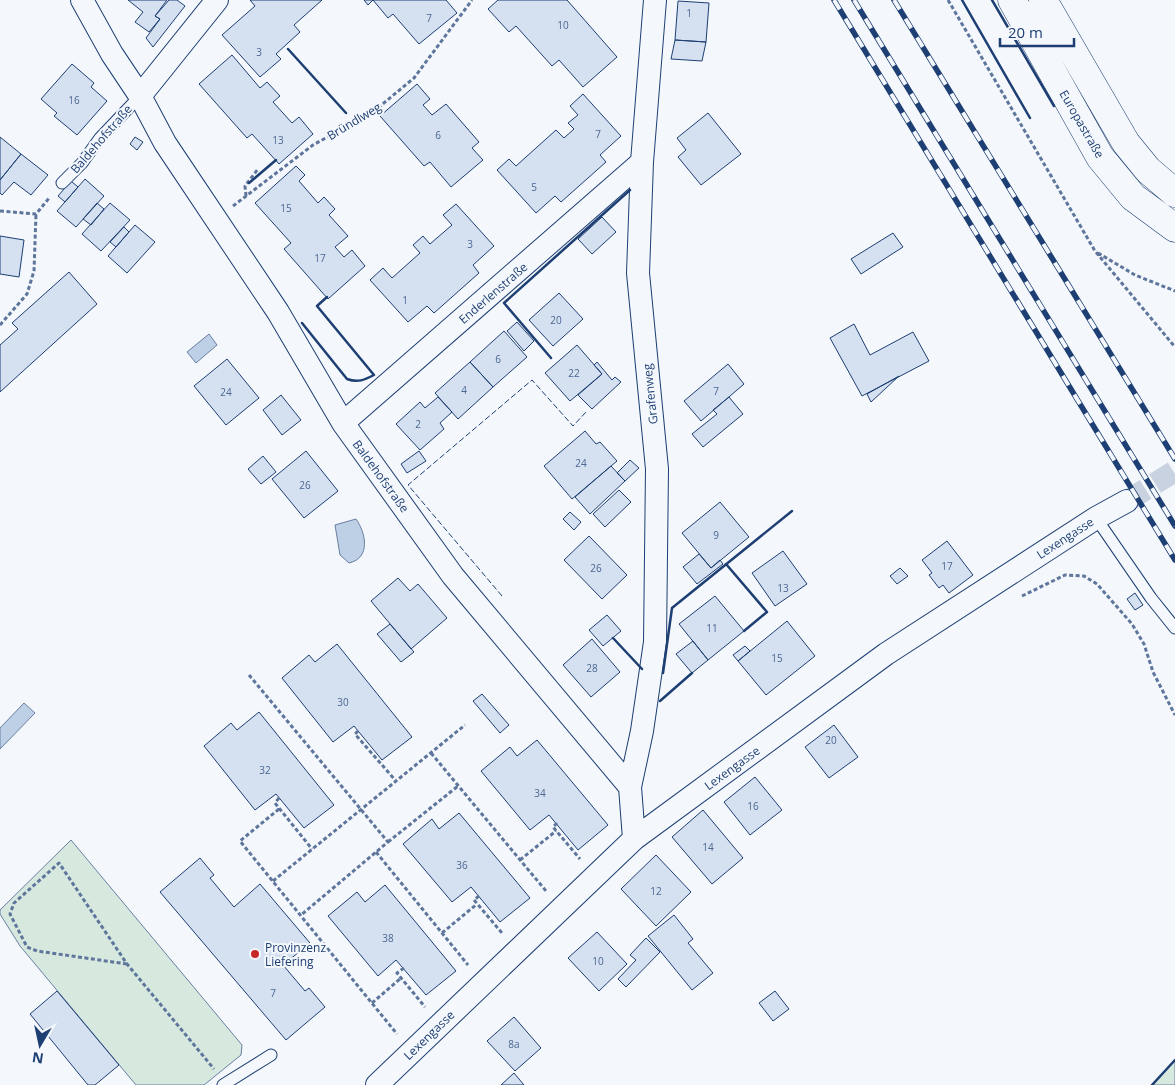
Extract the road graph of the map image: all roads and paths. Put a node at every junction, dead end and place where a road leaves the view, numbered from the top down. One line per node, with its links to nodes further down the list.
1 (82, 0): 8 (street, Baldehofstraße)
2 (218, 0): 8 (street)
3 (472, 0): 13 (path, Bründlweg)
4 (655, 0): 9 (street, Grafenweg)
5 (948, 0): 18 (path)
6 (1012, 0): 17 (street, Europastraße)
7 (1043, 0): 12 (street)
8 (140, 96): 11 (lane, Baldehofstraße); 16 (street, Baldehofstraße)
9 (642, 162): 22 (street, Enderlenstraße); 34 (street, Grafenweg)
10 (258, 169): 13 (path)
11 (62, 183): 15 (path)
12 (1175, 193)
13 (246, 196): 16 (path, Bründlweg)
14 (0, 211): 15 (path)
15 (36, 214): 20 (path)
16 (215, 220): 22 (street, Baldehofstraße)
17 (1175, 228)
18 (1096, 252): 19 (path); 21 (path)
19 (1175, 291)
20 (0, 325)
21 (1175, 347)
22 (343, 423): 34 (street, Baldehofstraße)
23 (1127, 501): 24 (street, Lexengasse)
24 (1096, 518): 26 (lane); 40 (street, Lexengasse)
25 (1014, 600): 28 (path)
26 (1175, 628)
27 (249, 675): 37 (path)
28 (1175, 715)
29 (465, 725): 31 (path)
30 (358, 731): 32 (path)
31 (431, 753): 32 (path); 33 (path)
32 (396, 782): 37 (path)
33 (458, 786): 41 (path); 44 (path)
34 (630, 787): 40 (street)
35 (279, 798): 36 (path)
36 (279, 809): 42 (path); 46 (path)
37 (361, 809): 41 (path); 42 (path)
38 (557, 824): 39 (path)
39 (556, 831): 44 (path); 45 (path)
40 (634, 839): 45 (street, Lexengasse)
41 (388, 842): 43 (path)
42 (312, 849): 46 (path)
43 (376, 852): 50 (path); 51 (path)
44 (520, 860): 49 (path)
45 (595, 876): 49 (street, Lexengasse)
46 (273, 881): 50 (path)
47 (478, 896): 48 (path)
48 (477, 904): 51 (path); 52 (path)
49 (561, 909): 52 (street, Lexengasse)
50 (301, 915): 57 (path)
51 (442, 933): 56 (path)
52 (517, 951): 56 (street, Lexengasse)
53 (127, 964): 53 (path); 61 (path)
54 (404, 968): 55 (path)
55 (401, 978): 57 (path); 58 (path)
56 (483, 983): 58 (street, Lexengasse)
57 (372, 1003): 59 (path)
58 (440, 1024): 59 (street, Lexengasse)
59 (411, 1051): 62 (street, Lexengasse)
60 (271, 1055): 61 (lane)
61 (224, 1084)
62 (377, 1085)

